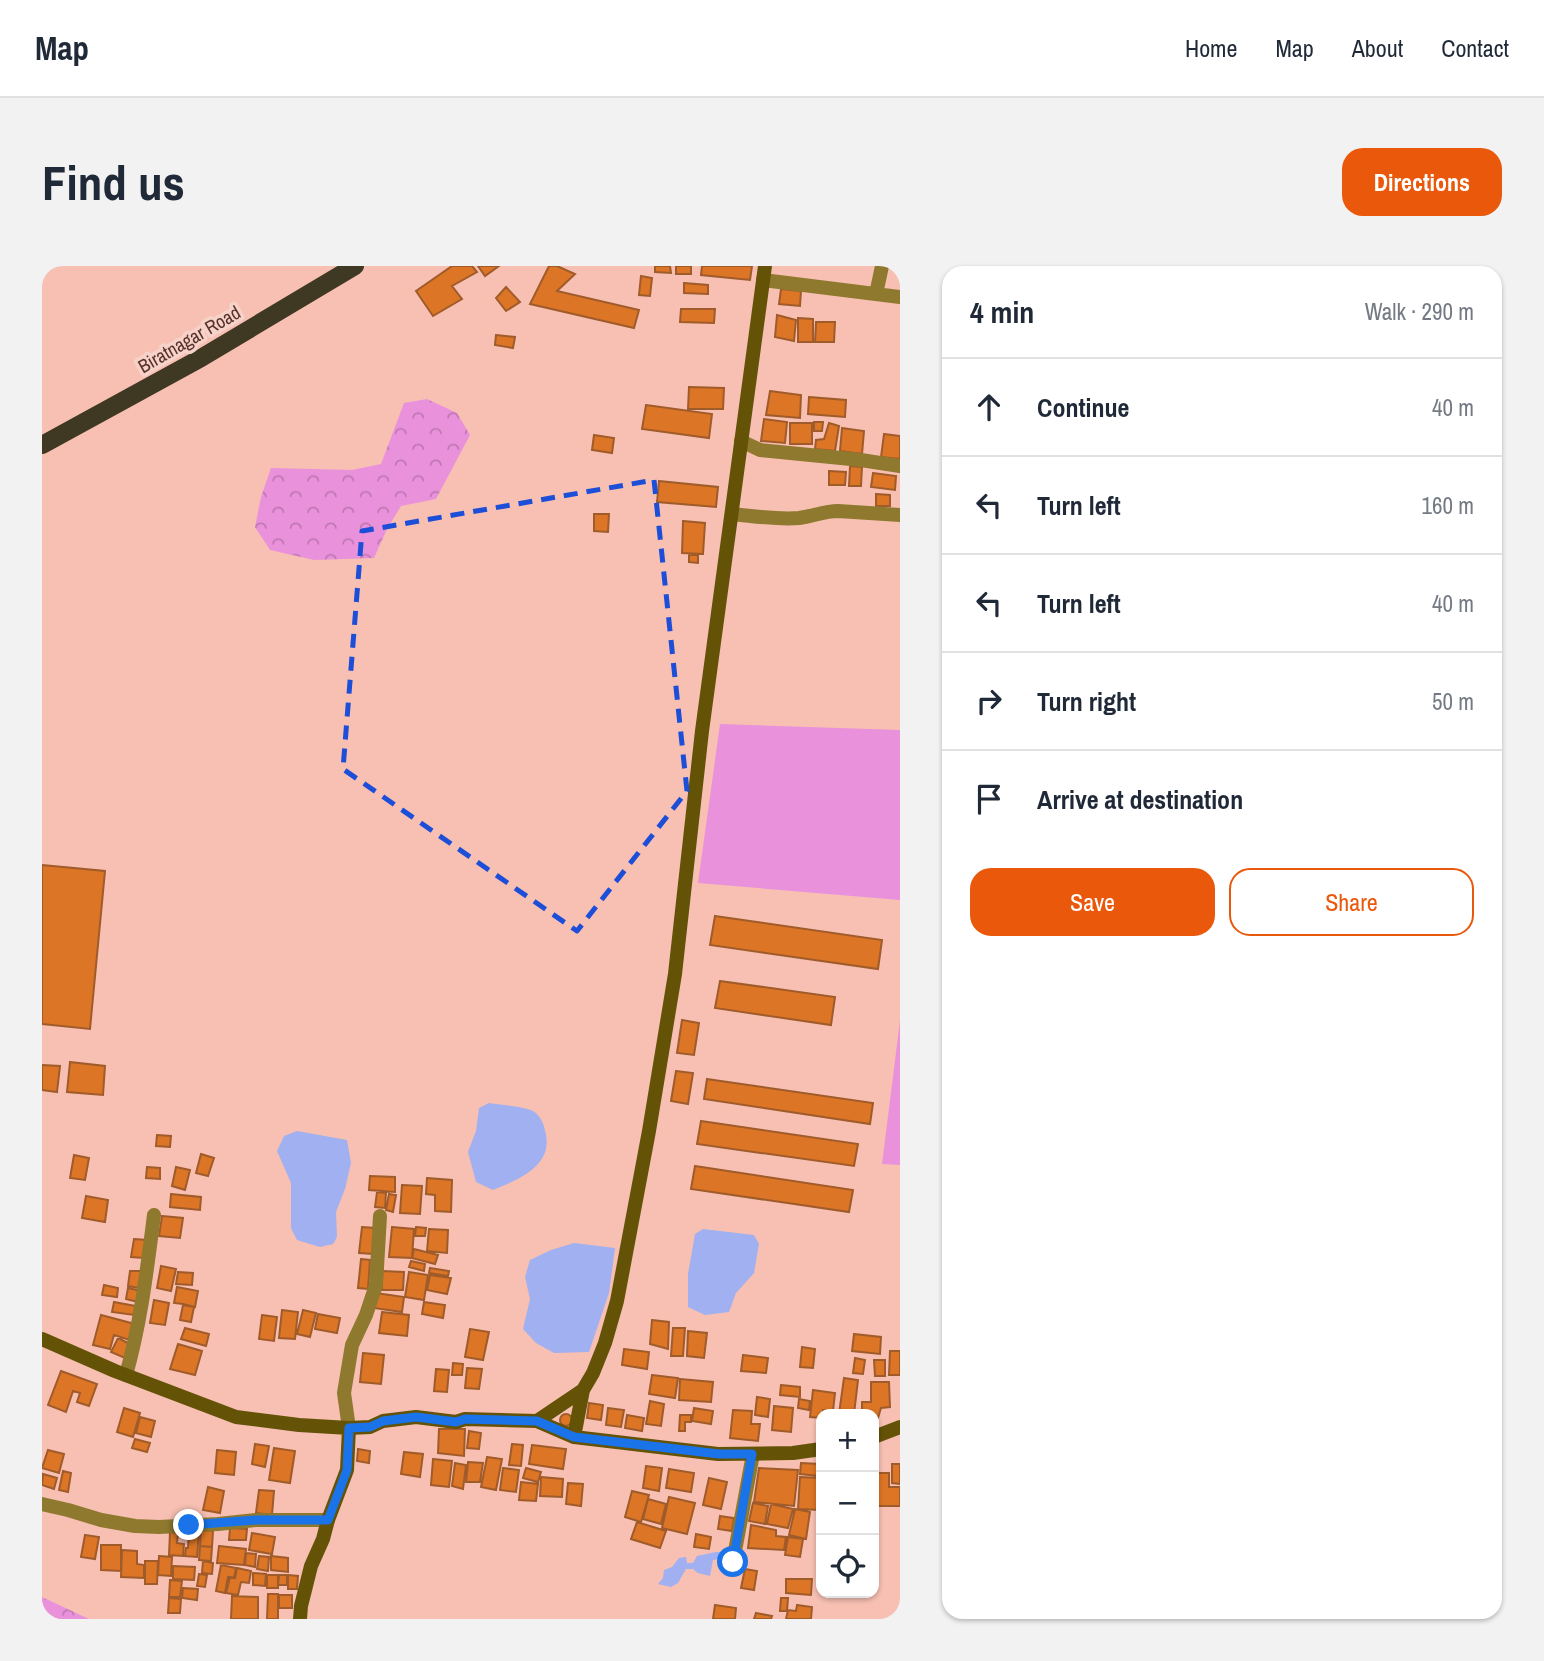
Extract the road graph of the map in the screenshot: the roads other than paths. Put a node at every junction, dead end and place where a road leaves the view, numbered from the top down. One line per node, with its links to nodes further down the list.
1 (355, 266): 7 (main road, Biratnagar Road)
2 (882, 266): 4 (street)
3 (764, 273): 4 (street); 6 (street)
4 (876, 294): 5 (street)
5 (900, 297)
6 (741, 441): 8 (street); 9 (street)
7 (42, 445)
8 (900, 466)
9 (732, 514): 10 (street); 15 (street)
10 (900, 515)
11 (154, 1215): 14 (street)
12 (380, 1216): 18 (street)
13 (42, 1339): 14 (street)
14 (126, 1375): 18 (street)
15 (583, 1390): 16 (street); 20 (street)
16 (537, 1421): 18 (street); 20 (street)
17 (900, 1427): 19 (street)
18 (349, 1428): 24 (street)
19 (879, 1435)
20 (574, 1437): 22 (street)
21 (816, 1450): 22 (street)
22 (752, 1454): 25 (street)
23 (42, 1504): 24 (street)
24 (328, 1520): 26 (street)
25 (733, 1562)
26 (300, 1619)

